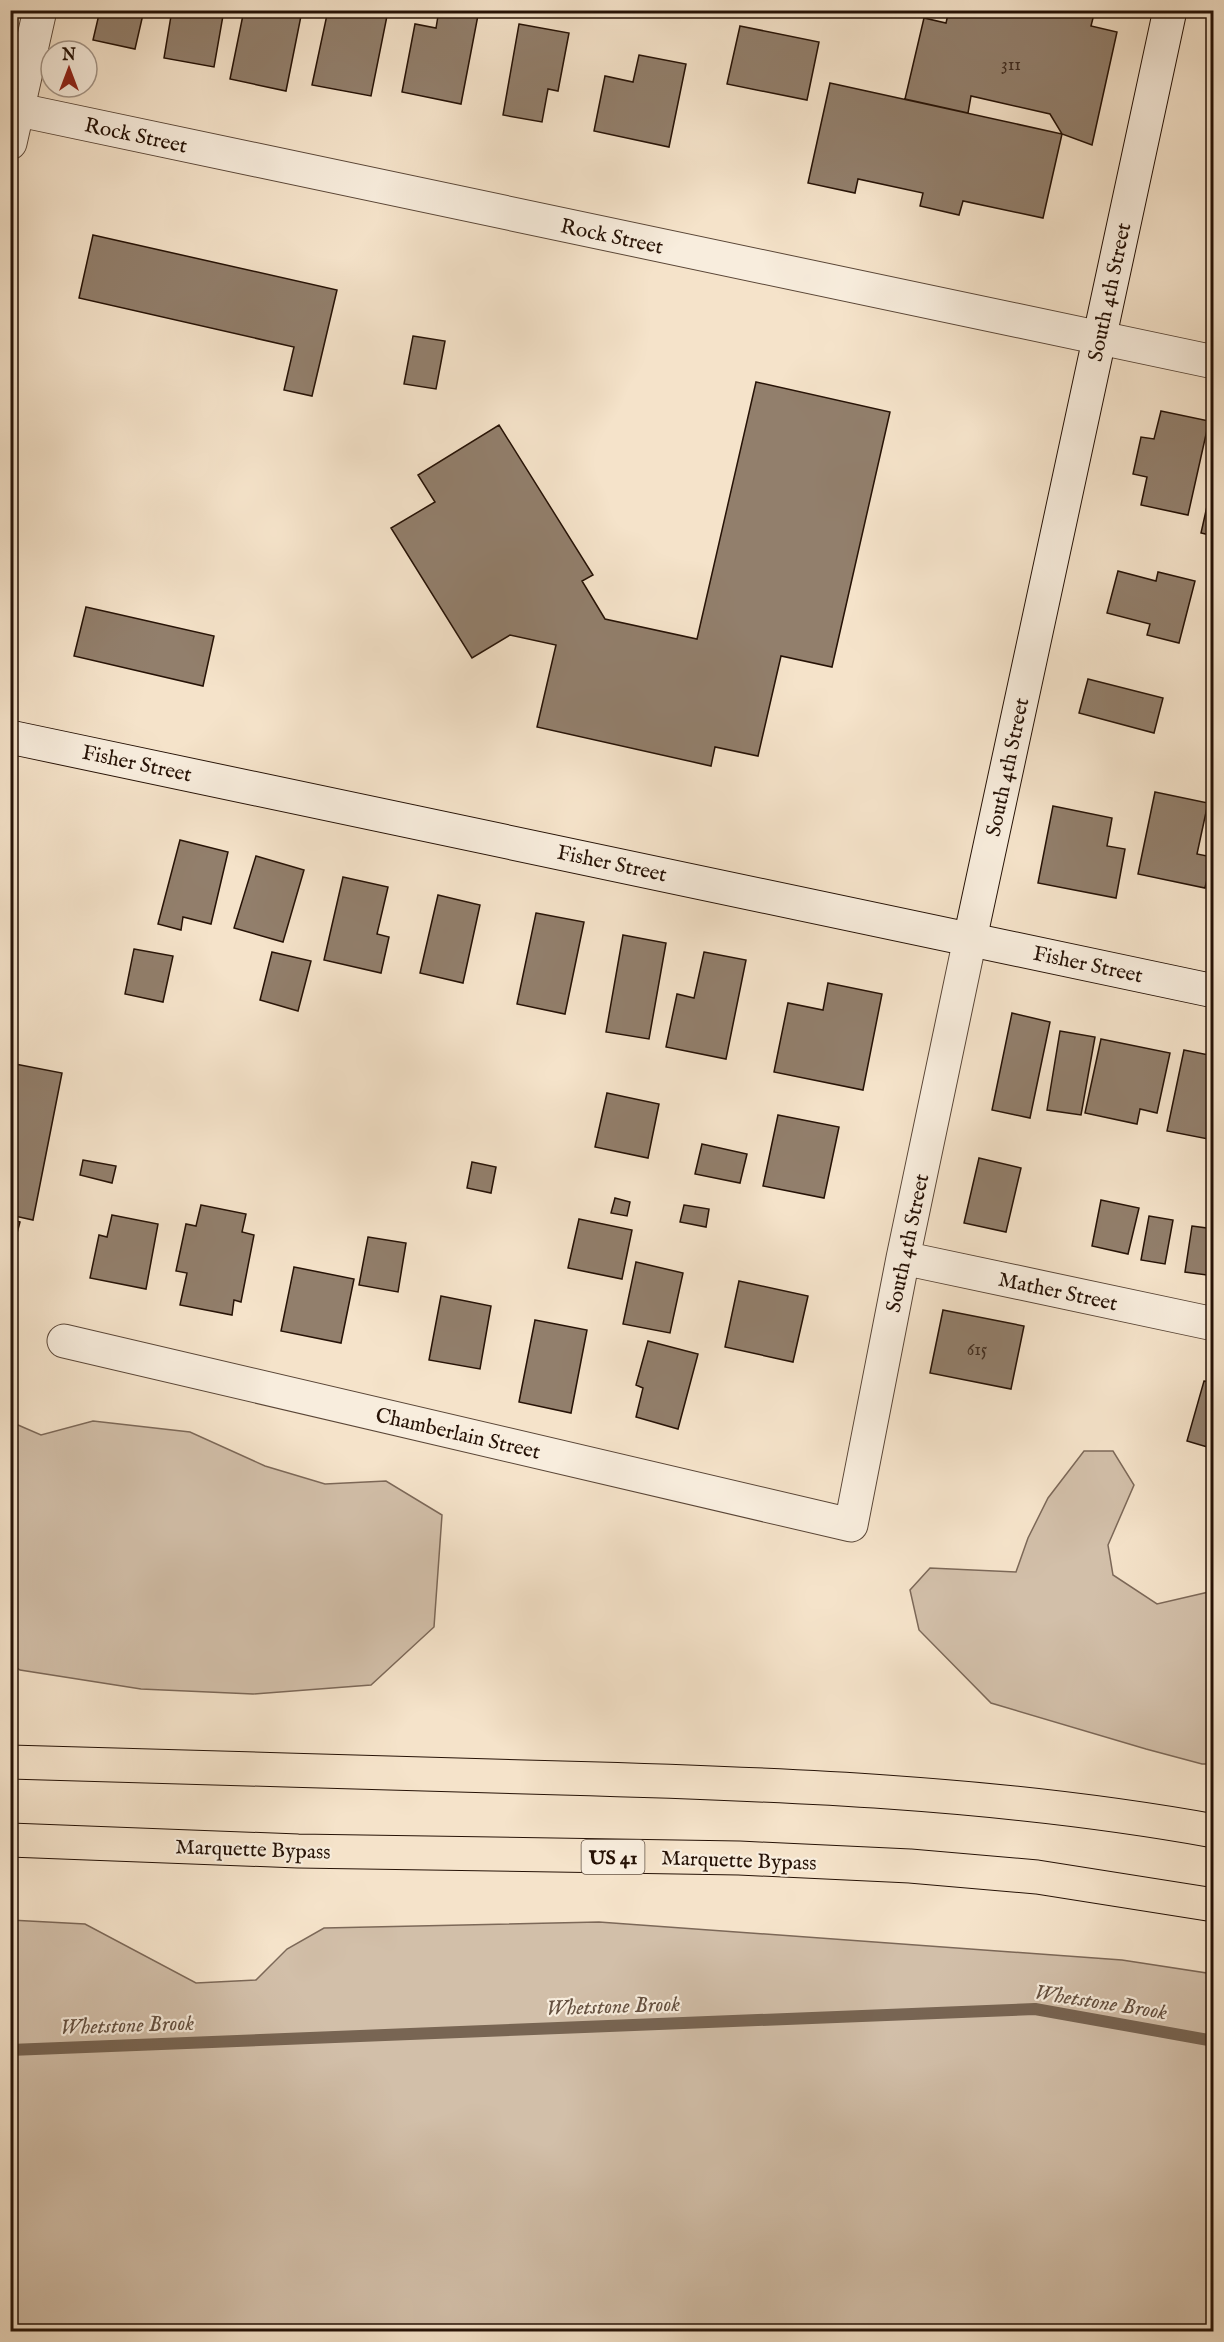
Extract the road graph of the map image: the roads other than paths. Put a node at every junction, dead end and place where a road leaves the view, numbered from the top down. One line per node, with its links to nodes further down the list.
1 (39, 10): 3 (street)
2 (1170, 10): 5 (street, South 4th Street)
3 (14, 109): 4 (street); 5 (street, Rock Street)
4 (10, 143)
5 (1099, 339): 6 (street, Rock Street); 8 (street, South 4th Street)
6 (1214, 362)
7 (10, 737): 8 (street, Fisher Street)
8 (970, 939): 9 (street, Fisher Street); 10 (street, South 4th Street)
9 (1214, 991)
10 (903, 1258): 11 (street, Mather Street); 13 (street, South 4th Street)
11 (1214, 1324)
12 (64, 1341): 13 (street, Chamberlain Street)
13 (851, 1525)
14 (10, 1762): 15 (highway)
15 (1214, 1831)
16 (10, 1840): 17 (highway, Marquette Bypass / US 41)
17 (1214, 1905)

